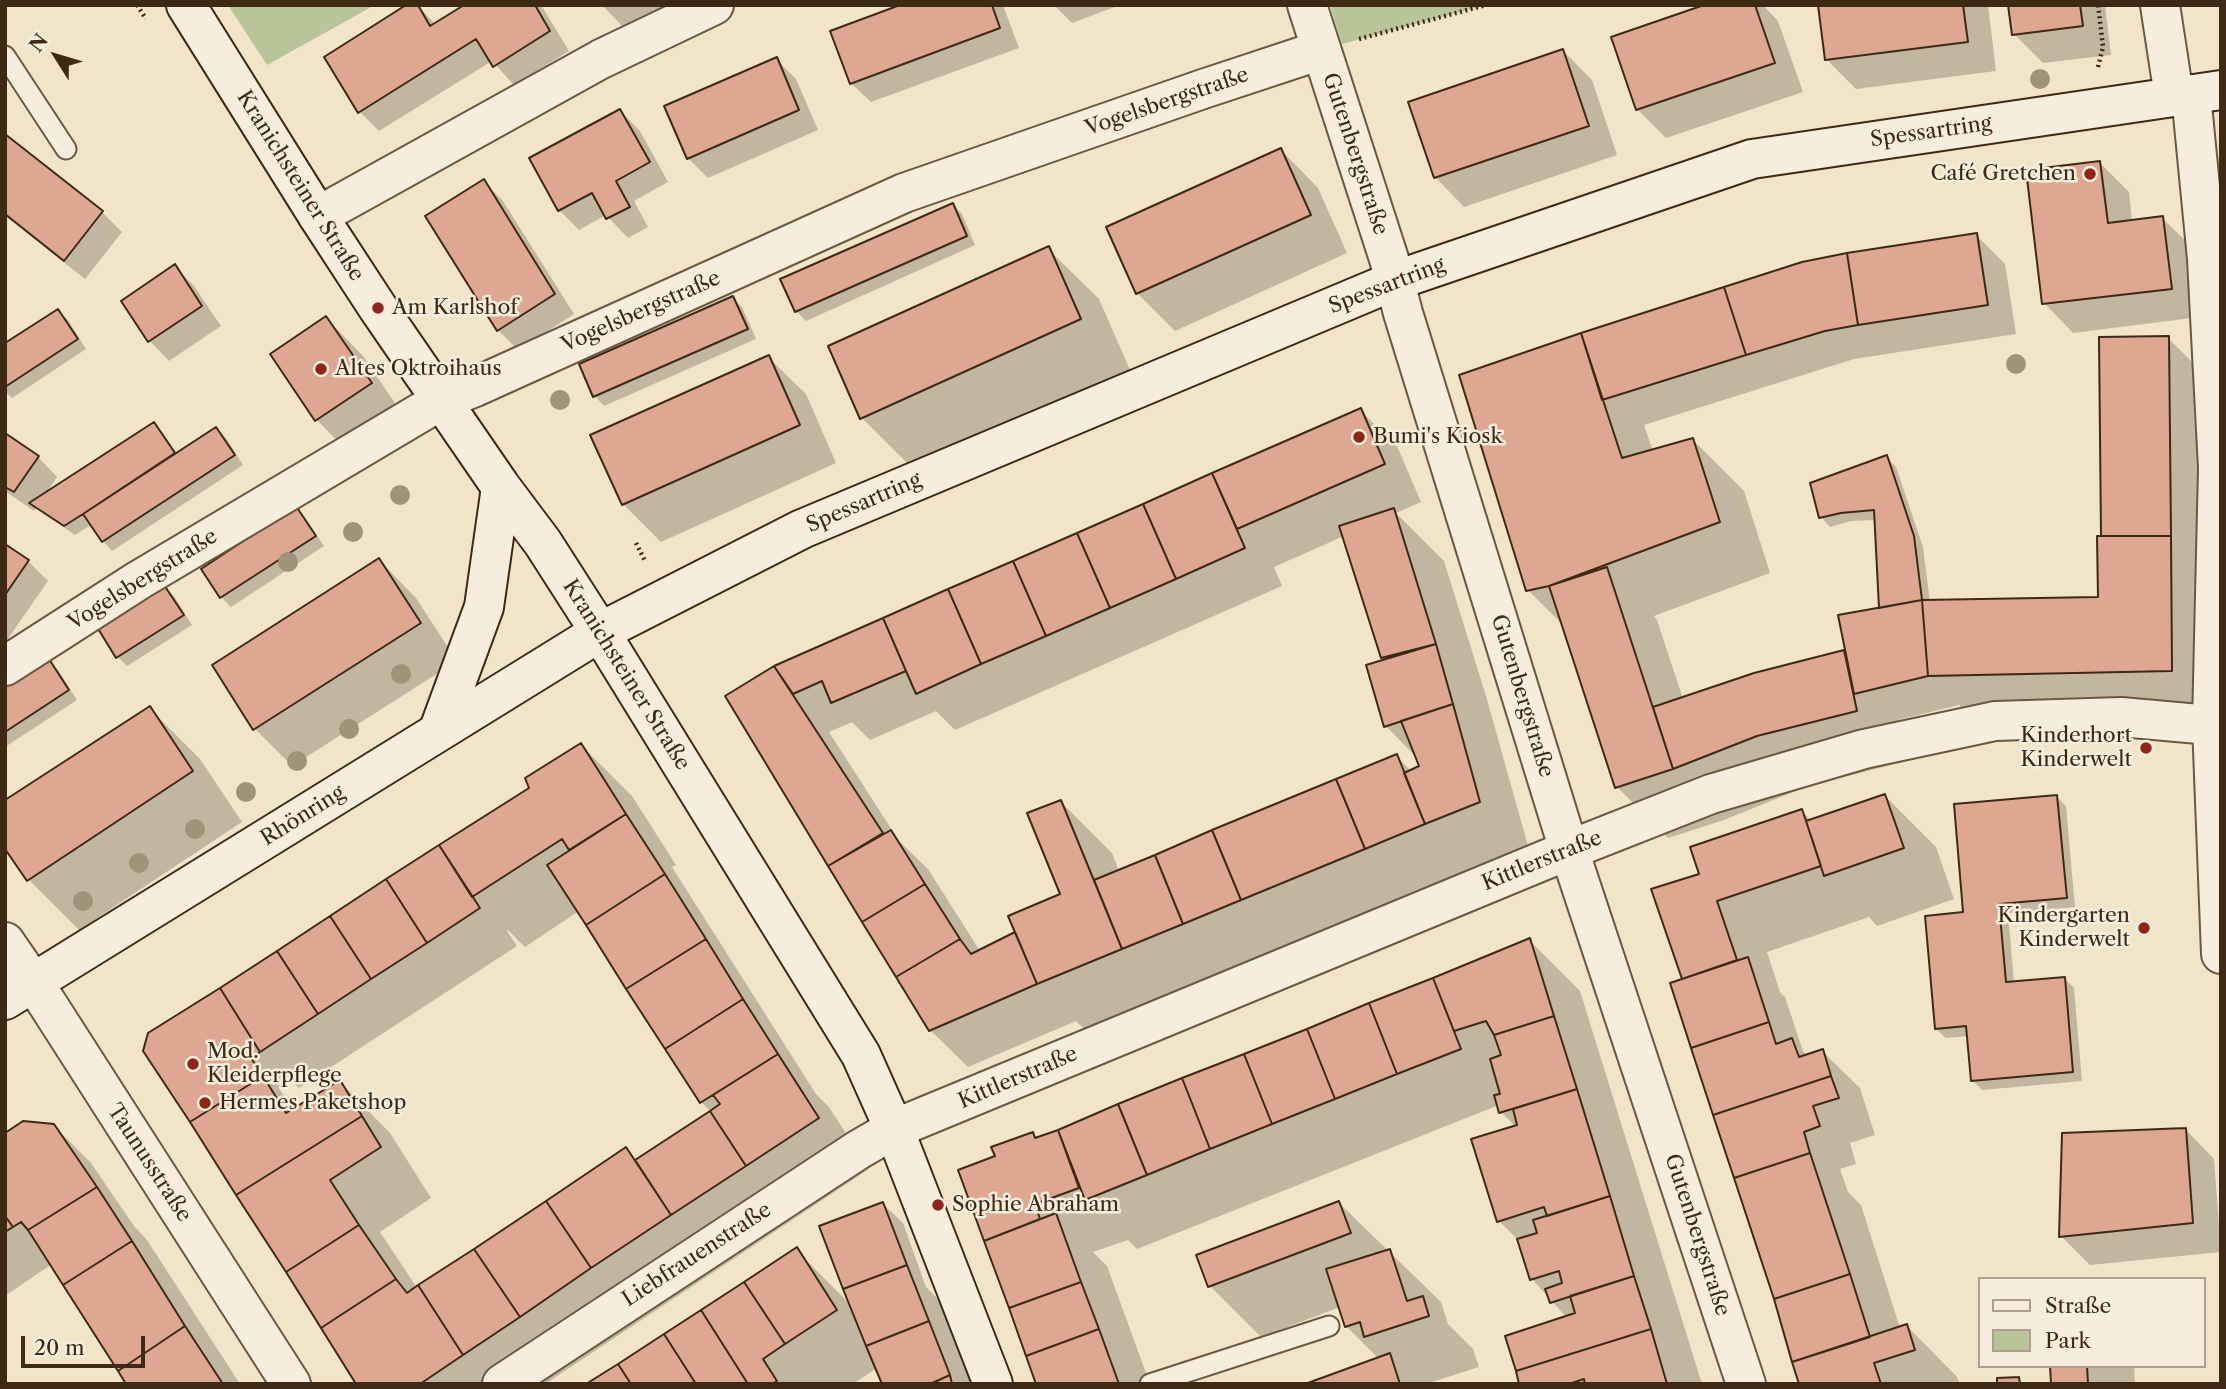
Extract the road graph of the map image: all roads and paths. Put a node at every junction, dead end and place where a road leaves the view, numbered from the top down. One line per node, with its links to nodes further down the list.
1 (186, 5): 12 (street, Kranichsteiner Straße)
2 (714, 5): 12 (street)
3 (1307, 5): 7 (street, Gutenbergstraße)
4 (1486, 5): 7 (path)
5 (2098, 5): 9 (path)
6 (2160, 5): 10 (street)
7 (1321, 50): 13 (street, Gutenbergstraße); 14 (street, Vogelsbergstraße)
8 (5, 56): 11 (lane)
9 (2097, 71)
10 (2195, 93): 13 (street, Spessartring); 20 (street)
11 (66, 149)
12 (318, 216): 14 (street, Kranichsteiner Straße)
13 (1394, 281): 18 (street, Spessartring); 22 (street, Gutenbergstraße)
14 (440, 401): 15 (street, Kranichsteiner Straße); 19 (street, Vogelsbergstraße)
15 (500, 487): 18 (street, Kranichsteiner Straße); 21 (street)
16 (636, 543): 17 (path)
17 (645, 561)
18 (600, 632): 21 (street, Rhönring); 26 (street, Kranichsteiner Straße)
19 (5, 666)
20 (2216, 725): 22 (street, Kittlerstraße); 24 (street)
21 (438, 732): 25 (street, Rhönring)
22 (1569, 850): 26 (street, Kittlerstraße); 32 (street, Gutenbergstraße)
23 (5, 943): 25 (street, Taunusstraße)
24 (2221, 954)
25 (18, 991): 28 (street, Taunusstraße)
26 (894, 1129): 29 (street, Liebfrauenstraße); 30 (street, Kranichsteiner Straße)
27 (1329, 1326): 31 (lane)
28 (290, 1384)
29 (502, 1384)
30 (993, 1384)
31 (1150, 1384)
32 (1746, 1384)

